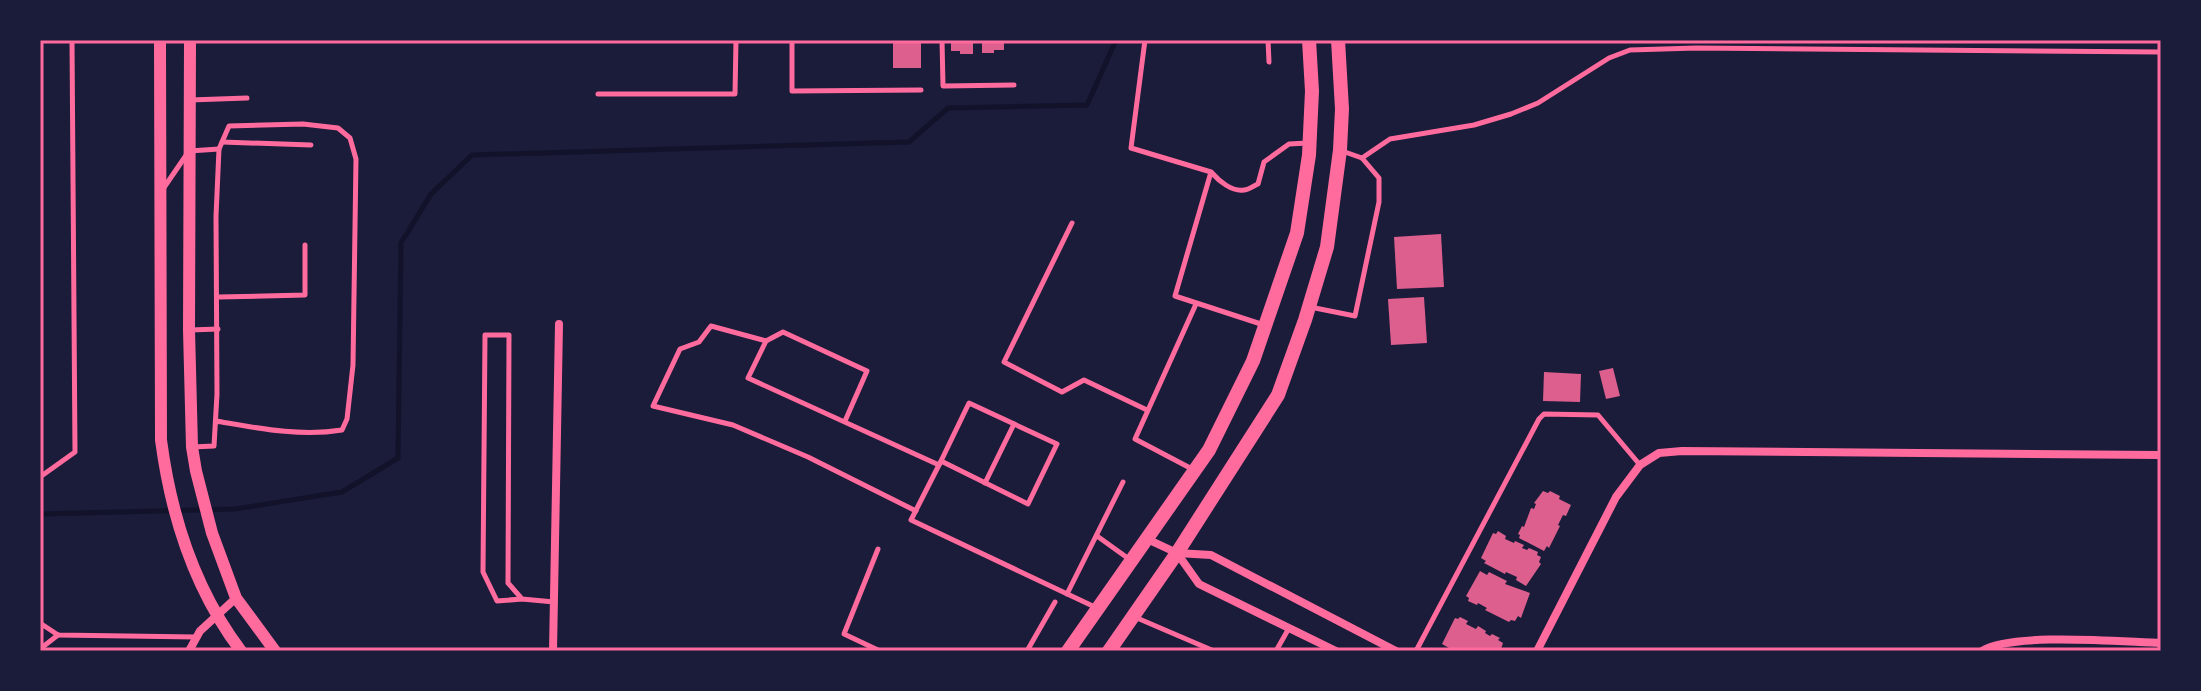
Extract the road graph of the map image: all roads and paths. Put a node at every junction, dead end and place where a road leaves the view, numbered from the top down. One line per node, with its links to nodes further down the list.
1 (72, 40): 48 (lane)
2 (160, 40): 28 (street)
3 (190, 40): 19 (street)
4 (736, 40): 17 (lane)
5 (792, 40): 16 (lane)
6 (942, 40): 15 (lane)
7 (1145, 40): 27 (lane)
8 (1268, 40): 14 (lane)
9 (1309, 40): 21 (main road)
10 (1338, 40): 24 (main road)
11 (1630, 40): 12 (lane)
12 (1630, 50): 13 (lane); 26 (lane)
13 (2161, 52)
14 (1269, 62)
15 (1014, 85)
16 (921, 90)
17 (598, 94)
18 (247, 98): 19 (lane)
19 (189, 100): 25 (street)
20 (222, 142): 22 (lane); 23 (lane); 40 (lane)
21 (1309, 143): 27 (lane); 35 (main road)
22 (311, 145)
23 (219, 149): 25 (lane); 31 (lane)
24 (1340, 150): 26 (lane); 33 (main road)
25 (189, 151): 28 (lane); 37 (street)
26 (1362, 158): 33 (lane)
27 (1211, 172): 32 (lane)
28 (160, 194): 63 (street)
29 (1072, 223): 39 (lane)
30 (305, 245): 31 (lane)
31 (218, 297): 36 (lane)
32 (1196, 304): 35 (lane); 39 (lane)
33 (1309, 307): 55 (main road)
34 (559, 324): 60 (street)
35 (1265, 325): 47 (main road)
36 (218, 329): 37 (lane); 40 (lane)
37 (189, 330): 43 (street)
38 (766, 341): 41 (lane); 41 (lane); 51 (lane)
39 (1147, 410): 47 (lane)
40 (216, 421): 43 (lane)
41 (845, 421): 45 (lane)
42 (1014, 424): 45 (lane); 50 (lane); 50 (lane)
43 (192, 447): 58 (street)
44 (2161, 455): 46 (street)
45 (940, 463): 50 (lane); 51 (lane)
46 (1640, 465): 83 (lane); 84 (street)
47 (1195, 471): 53 (main road)
48 (40, 477)
49 (1123, 482): 52 (lane)
50 (985, 483)
51 (916, 511): 57 (lane)
52 (1097, 536): 56 (lane); 57 (lane)
53 (1147, 539): 55 (street); 56 (main road)
54 (878, 549): 76 (lane)
55 (1177, 553): 64 (main road); 66 (street); 82 (street)
56 (1132, 561): 62 (main road)
57 (1067, 594): 62 (lane)
58 (236, 598): 63 (street); 74 (street)
59 (522, 599): 59 (lane); 60 (lane)
60 (555, 602): 75 (street)
61 (1055, 602): 77 (lane)
62 (1098, 609): 78 (main road)
63 (216, 616): 68 (street); 73 (street)
64 (1132, 616): 79 (main road); 80 (lane)
65 (40, 623): 67 (lane)
66 (1289, 628): 71 (street); 81 (lane)
67 (58, 635): 68 (lane); 70 (lane)
68 (196, 637): 72 (street)
69 (2161, 643): 85 (street)
70 (40, 649)
71 (1333, 650)
72 (189, 651)
73 (241, 651)
74 (275, 651)
75 (553, 651)
76 (880, 651)
77 (1027, 651)
78 (1068, 651)
79 (1109, 651)
80 (1214, 651)
81 (1276, 651)
82 (1396, 651)
83 (1416, 651)
84 (1537, 651)
85 (1982, 651)

